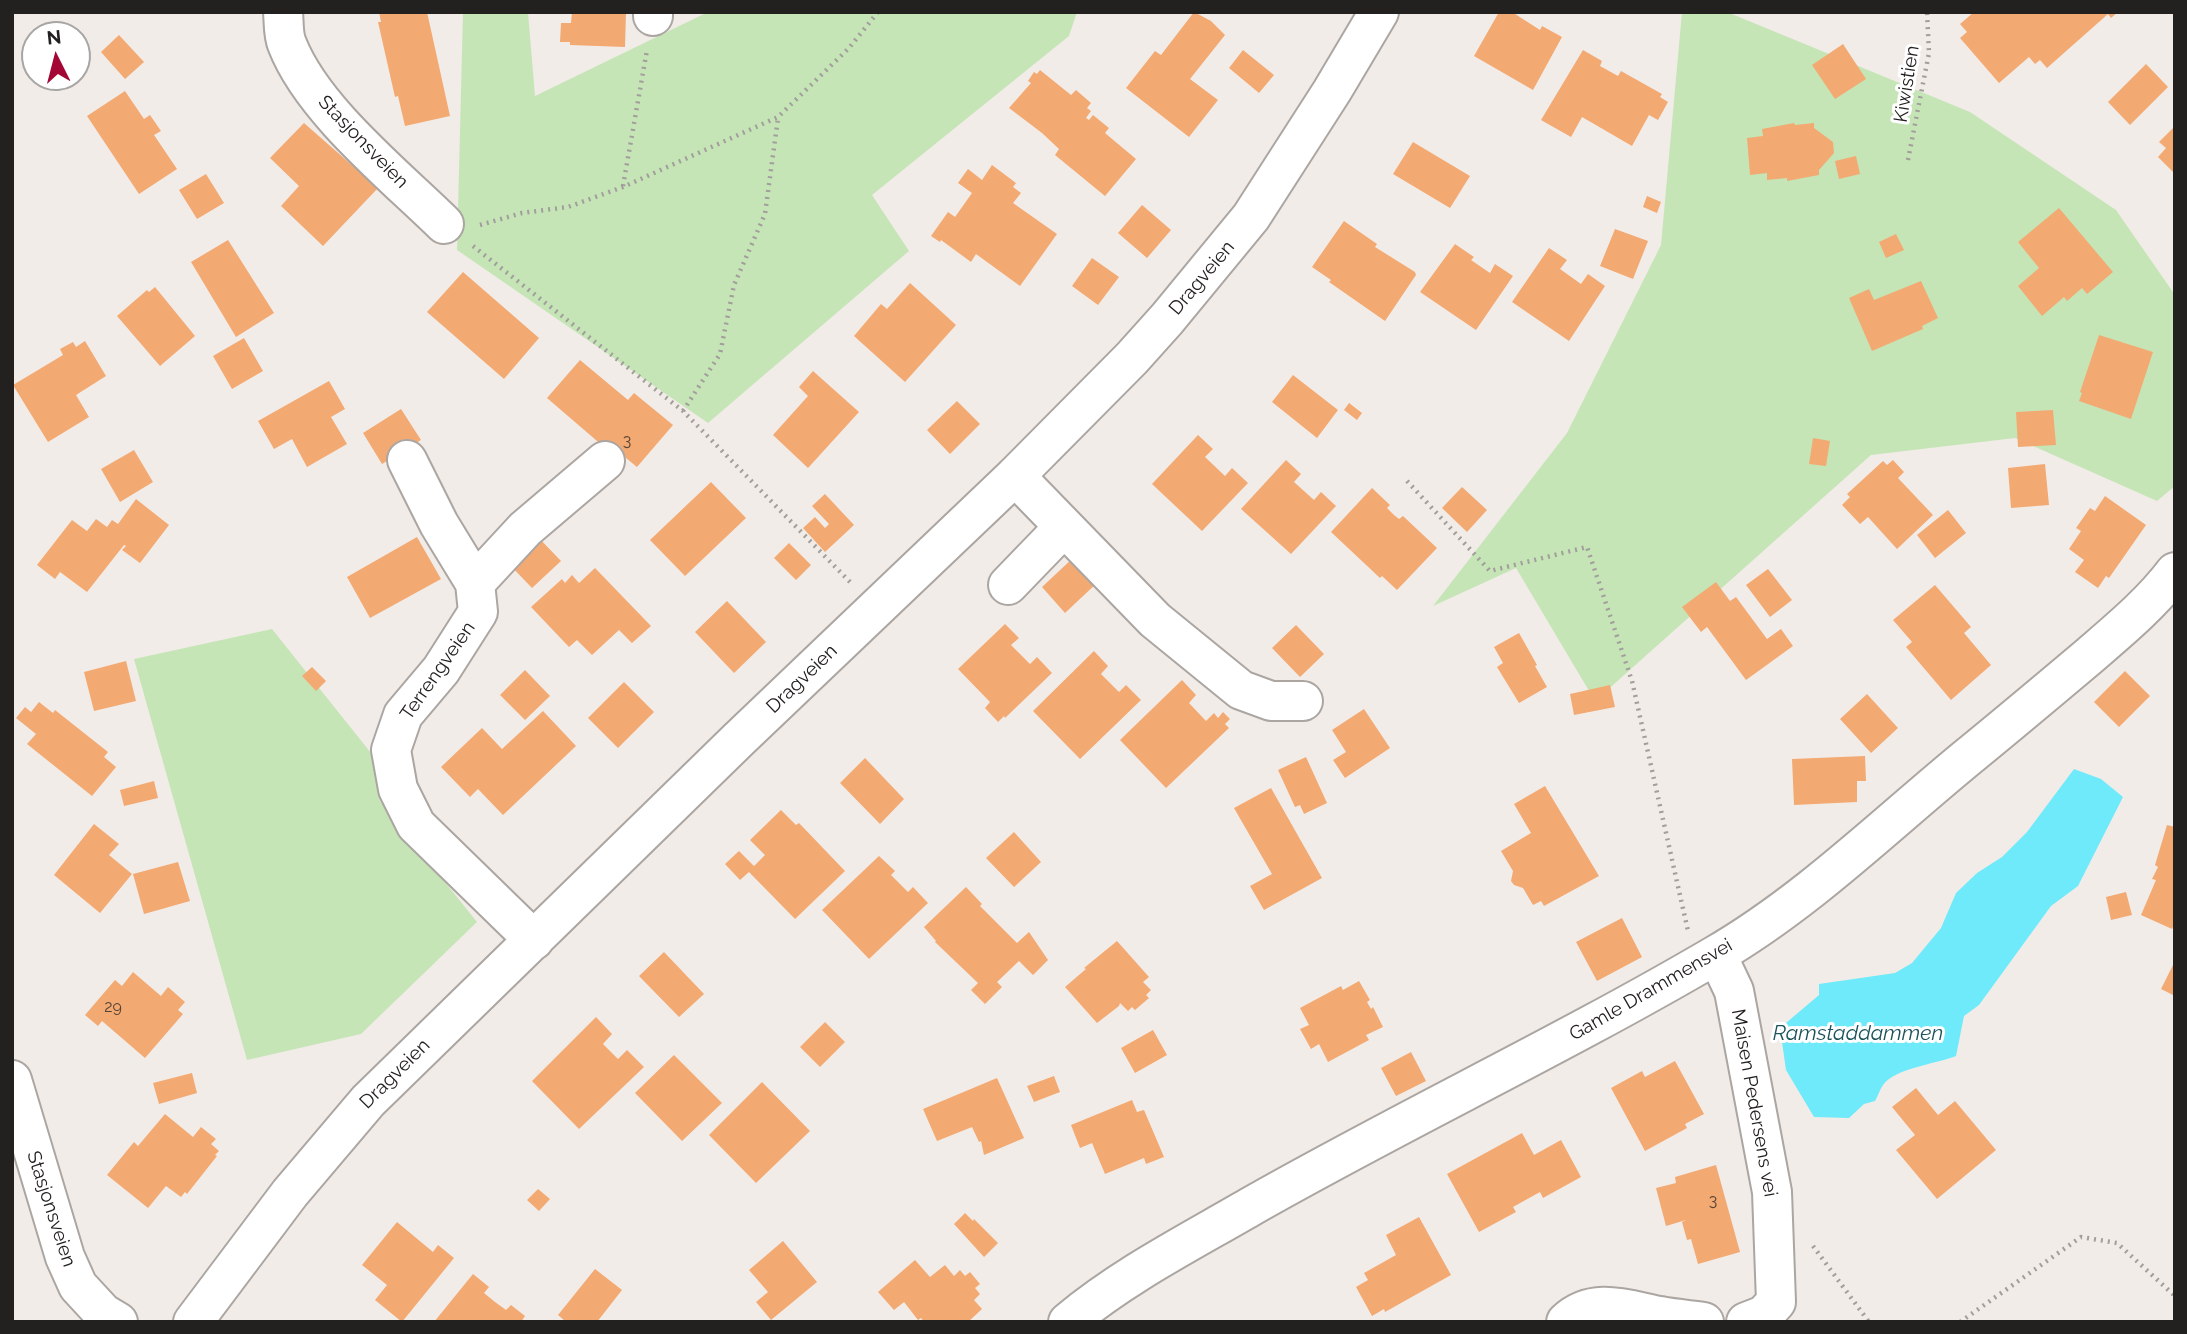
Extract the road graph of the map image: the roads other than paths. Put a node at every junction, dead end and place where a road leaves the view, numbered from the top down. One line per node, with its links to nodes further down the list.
1 (1380, 12): 6 (street, Dragveien)
2 (284, 27): 3 (street, Stasjonsveien)
3 (444, 224)
4 (407, 460): 9 (street)
5 (605, 461): 9 (street)
6 (1015, 476): 7 (street); 12 (street, Dragveien)
7 (1064, 527): 10 (street); 11 (street)
8 (2175, 572): 13 (street, Gamle Drammensvei)
9 (475, 583): 12 (street, Terrengveien)
10 (1008, 585)
11 (1303, 701)
12 (534, 940): 17 (street, Dragveien)
13 (1707, 960): 18 (street, Gamle Drammensvei); 21 (street, Maisen Pedersens vei)
14 (12, 1080): 15 (street, Stasjonsveien)
15 (22, 1153): 16 (street, Stasjonsveien)
16 (118, 1322)
17 (193, 1322)
18 (1068, 1322)
19 (1566, 1322): 20 (street)
20 (1704, 1322)
21 (1746, 1322)

